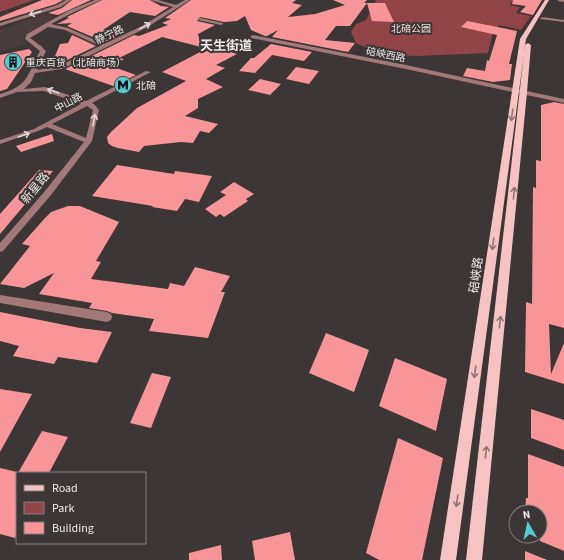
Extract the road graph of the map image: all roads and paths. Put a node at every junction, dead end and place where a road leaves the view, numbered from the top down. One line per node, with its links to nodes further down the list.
1 (70, 0): 14 (street, one-way to 14)
2 (99, 0): 15 (street)
3 (153, 0): 9 (street)
4 (188, 0): 9 (street, 静宁路)
5 (548, 0): 21 (main road, 碚峡路)
6 (554, 0): 11 (main road, 碚峡路)
7 (560, 0): 8 (street)
8 (564, 1)
9 (177, 6): 17 (street, 静宁路, one-way to 9)
10 (200, 18): 13 (street)
11 (542, 18): 12 (street); 21 (main road, 碚峡路)
12 (564, 21)
13 (221, 24)
14 (0, 25)
15 (47, 25): 17 (street); 18 (street)
16 (253, 37): 21 (street, 碚峡西路)
17 (104, 46): 18 (street, 静宁路)
18 (33, 72): 20 (street)
19 (145, 73): 24 (street, 中山路)
20 (19, 91): 22 (street); 24 (street, one-way to 20)
21 (520, 91): 23 (street, 碚峡西路); 31 (main road, 碚峡路, one-way to 31); 32 (main road, 碚峡路, one-way to 21)
22 (0, 96)
23 (564, 101)
24 (86, 103): 25 (street, 中山路); 26 (street, one-way to 24)
25 (47, 125): 26 (street); 27 (street, 中山路, one-way to 25)
26 (88, 141): 28 (street, 新星路)
27 (0, 142)
28 (0, 249)
29 (0, 299): 30 (street)
30 (107, 318)
31 (448, 560)
32 (474, 560)

